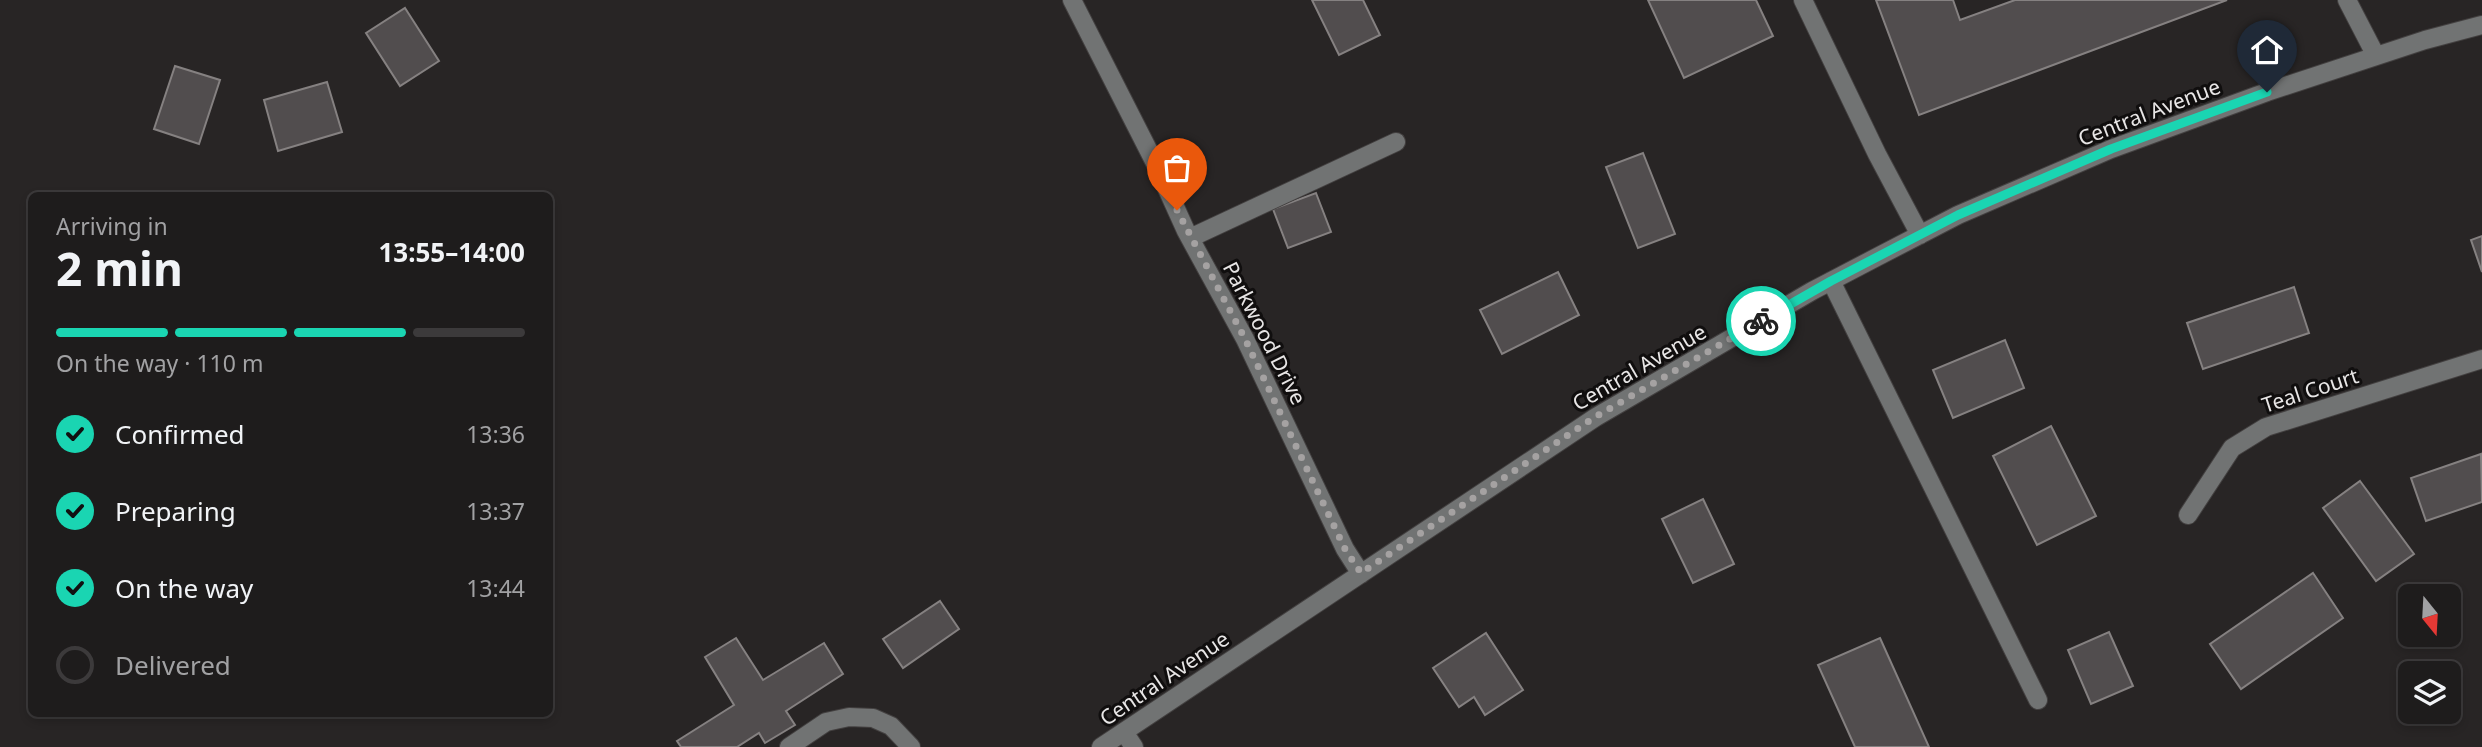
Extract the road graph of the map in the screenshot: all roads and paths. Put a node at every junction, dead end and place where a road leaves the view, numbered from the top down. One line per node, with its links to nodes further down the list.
1 (1072, 0): 8 (street, Parkwood Drive)
2 (1804, 0): 7 (street)
3 (2347, 0): 5 (street)
4 (2482, 25): 5 (street, Central Avenue)
5 (2376, 56): 7 (street, Central Avenue)
6 (1396, 142): 8 (street)
7 (1920, 234): 9 (street, Central Avenue)
8 (1190, 238): 12 (street, Parkwood Drive)
9 (1831, 281): 12 (street, Central Avenue); 13 (street)
10 (2482, 359): 11 (street, Teal Court)
11 (2188, 515)
12 (1361, 573): 14 (street, Central Avenue)
13 (2038, 700)
14 (1129, 740): 17 (street, Central Avenue)
15 (789, 747): 16 (street)
16 (911, 747)
17 (1101, 747)

